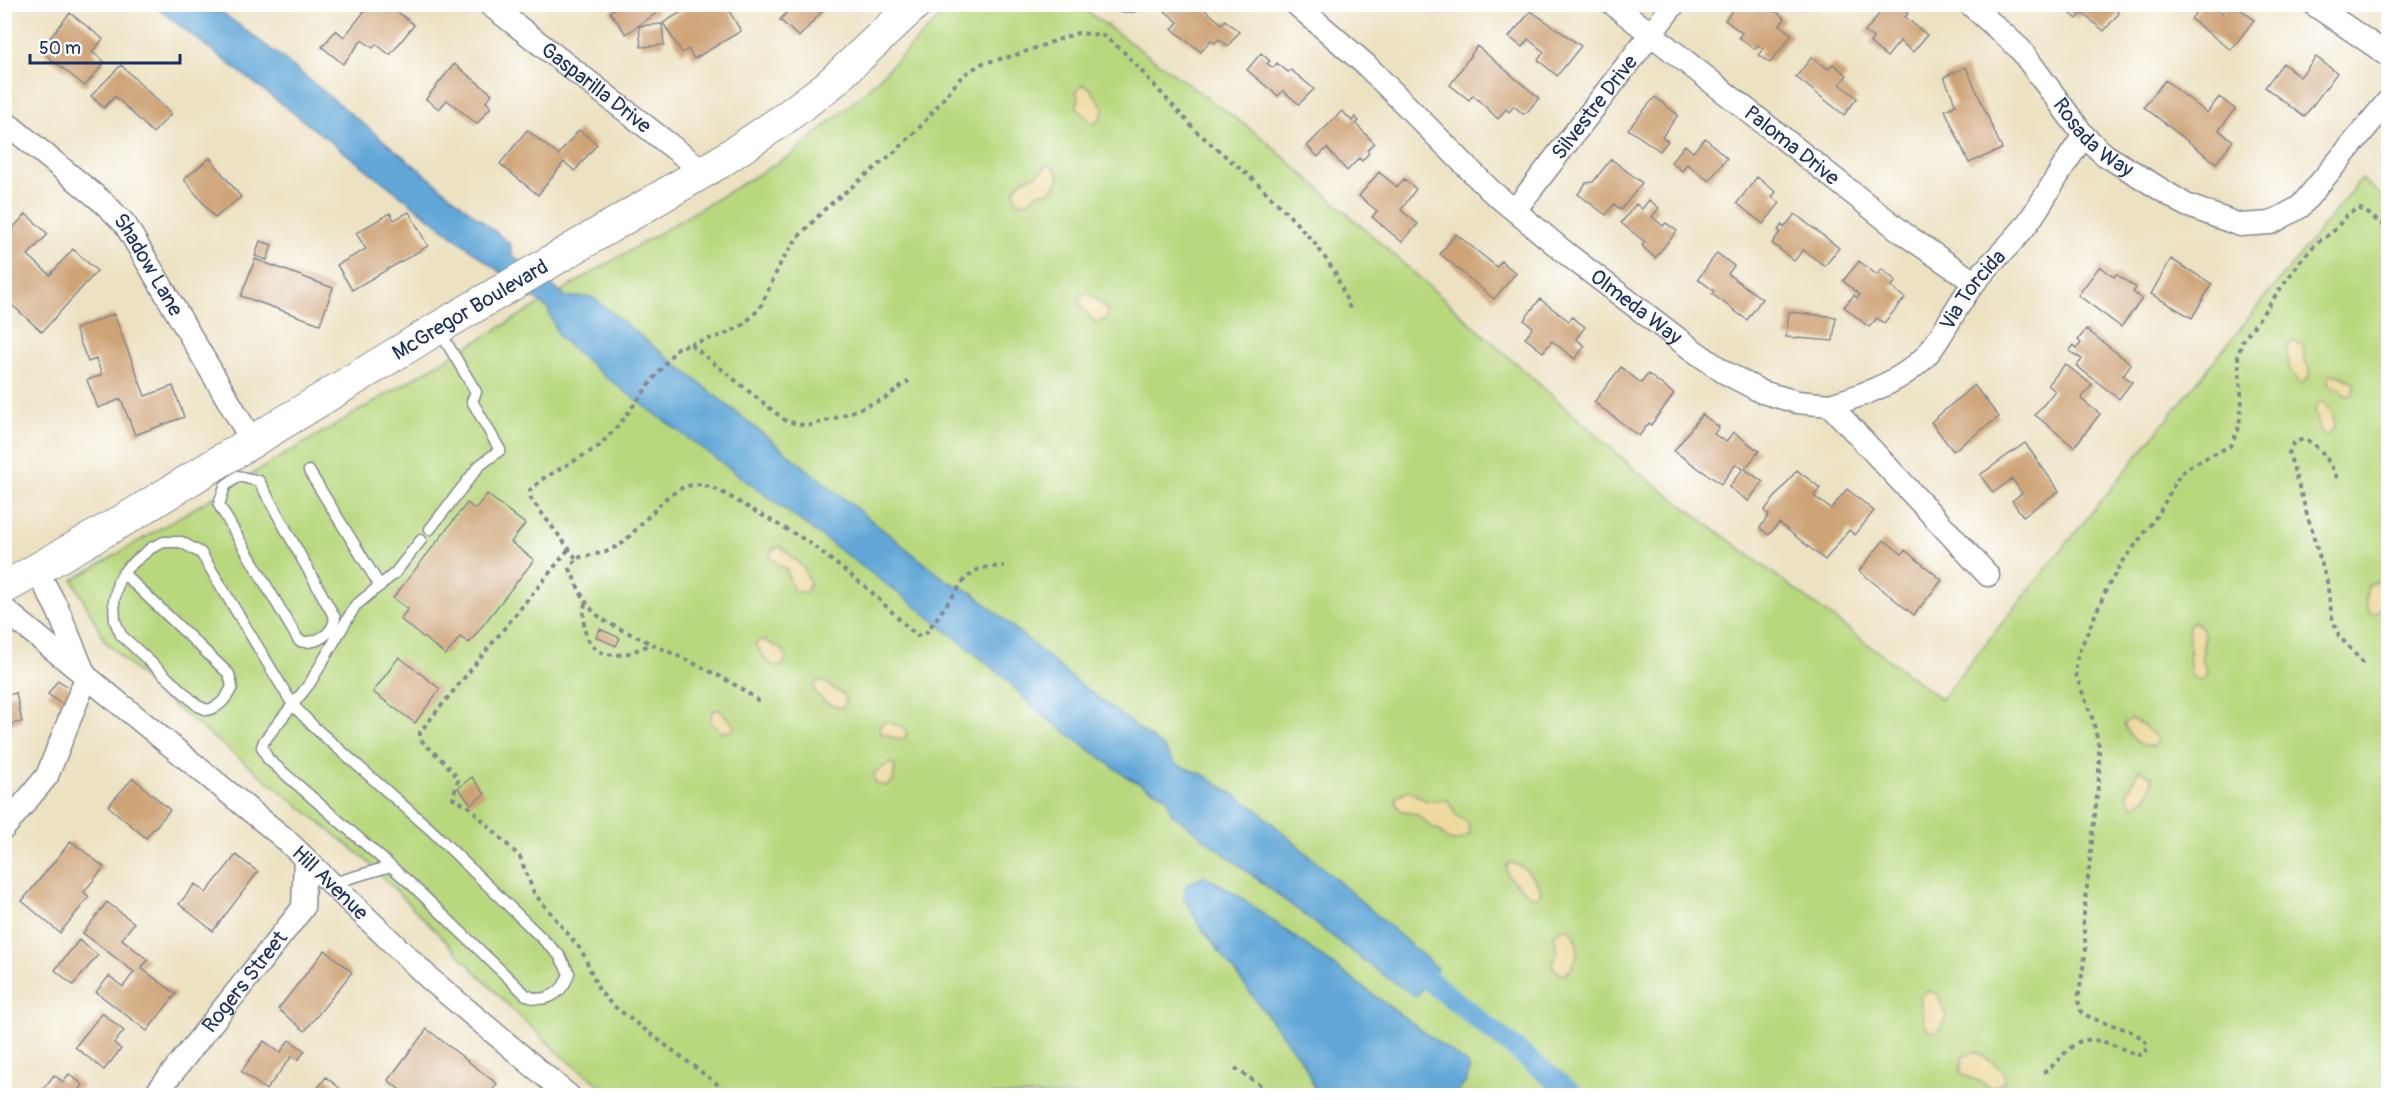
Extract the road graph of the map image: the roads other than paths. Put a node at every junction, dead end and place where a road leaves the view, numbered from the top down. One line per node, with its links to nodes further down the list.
1 (489, 4): 13 (street, Gasparilla Drive)
2 (915, 4): 13 (main road, McGregor Boulevard)
3 (1296, 4): 14 (street, Olmeda Way)
4 (1613, 4): 8 (street, Paloma Drive)
5 (1674, 4): 8 (street, Silvestre Drive)
6 (1970, 4): 12 (street, Rosada Way)
7 (2313, 4): 9 (street)
8 (1651, 34): 14 (street, Silvestre Drive); 15 (street, Paloma Drive)
9 (2388, 55)
10 (2388, 101): 12 (street, Rosada Way)
11 (4, 121): 18 (street, Shadow Lane)
12 (2084, 136): 15 (street, Via Torcida)
13 (703, 171): 16 (main road, McGregor Boulevard)
14 (1515, 210): 17 (street, Olmeda Way)
15 (1974, 282): 17 (street, Via Torcida)
16 (438, 328): 18 (main road, McGregor Boulevard); 21 (lane)
17 (1830, 405): 25 (street)
18 (252, 441): 19 (main road, McGregor Boulevard)
19 (227, 470): 23 (main road, McGregor Boulevard); 29 (lane); 29 (lane)
20 (309, 471): 26 (lane)
21 (430, 529)
22 (422, 540): 26 (lane)
23 (36, 569): 27 (main road, McGregor Boulevard); 31 (street, Hill Avenue)
24 (123, 573): 24 (lane); 32 (lane)
25 (1988, 575)
26 (380, 586): 30 (lane)
27 (4, 588)
28 (4, 609): 31 (street, Hill Avenue)
29 (321, 637): 30 (lane)
30 (329, 649): 32 (lane)
31 (86, 678): 33 (street); 34 (street, Hill Avenue)
32 (294, 705): 35 (lane); 35 (lane)
33 (4, 828)
34 (305, 859): 36 (street, Hill Avenue); 37 (street, Rogers Street)
35 (391, 866): 36 (lane)
36 (333, 883): 38 (street, Hill Avenue)
37 (160, 1094)
38 (569, 1095)

